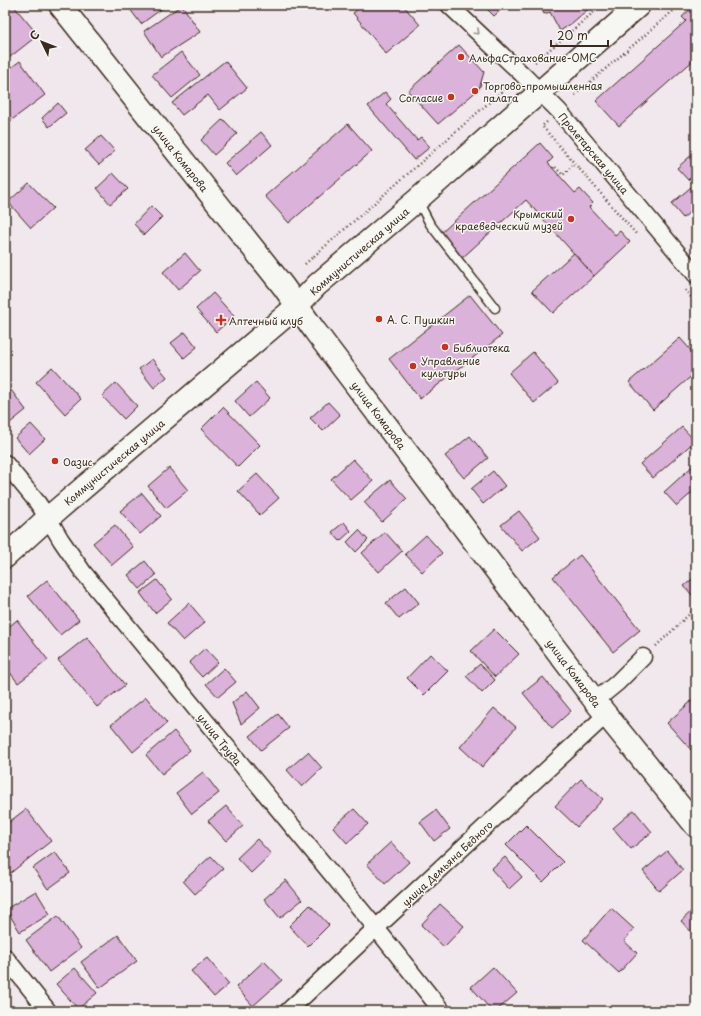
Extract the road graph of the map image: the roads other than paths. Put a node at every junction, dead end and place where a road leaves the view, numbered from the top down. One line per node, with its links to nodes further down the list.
1 (60, 5): 7 (main road, улица Комарова)
2 (449, 5): 4 (street, Пролетарская улица, one-way to 4)
3 (639, 5): 4 (main road, Коммунистическая улица)
4 (541, 92): 5 (main road, Коммунистическая улица); 6 (street, Пролетарская улица)
5 (417, 200): 7 (main road, Коммунистическая улица); 8 (lane)
6 (696, 275)
7 (297, 306): 10 (main road, Коммунистическая улица); 13 (main road, улица Комарова)
8 (495, 308)
9 (5, 463): 10 (street, улица Труда)
10 (48, 518): 11 (main road, Коммунистическая улица); 15 (street, улица Труда)
11 (5, 557)
12 (643, 657): 13 (street, улица Демьяна Бедного)
13 (601, 708): 14 (main road, улица Комарова); 15 (street, улица Демьяна Бедного)
14 (696, 826)
15 (376, 928): 18 (street, улица Демьяна Бедного); 19 (street, улица Труда)
16 (5, 957): 17 (street)
17 (48, 1011)
18 (288, 1011)
19 (442, 1011)

